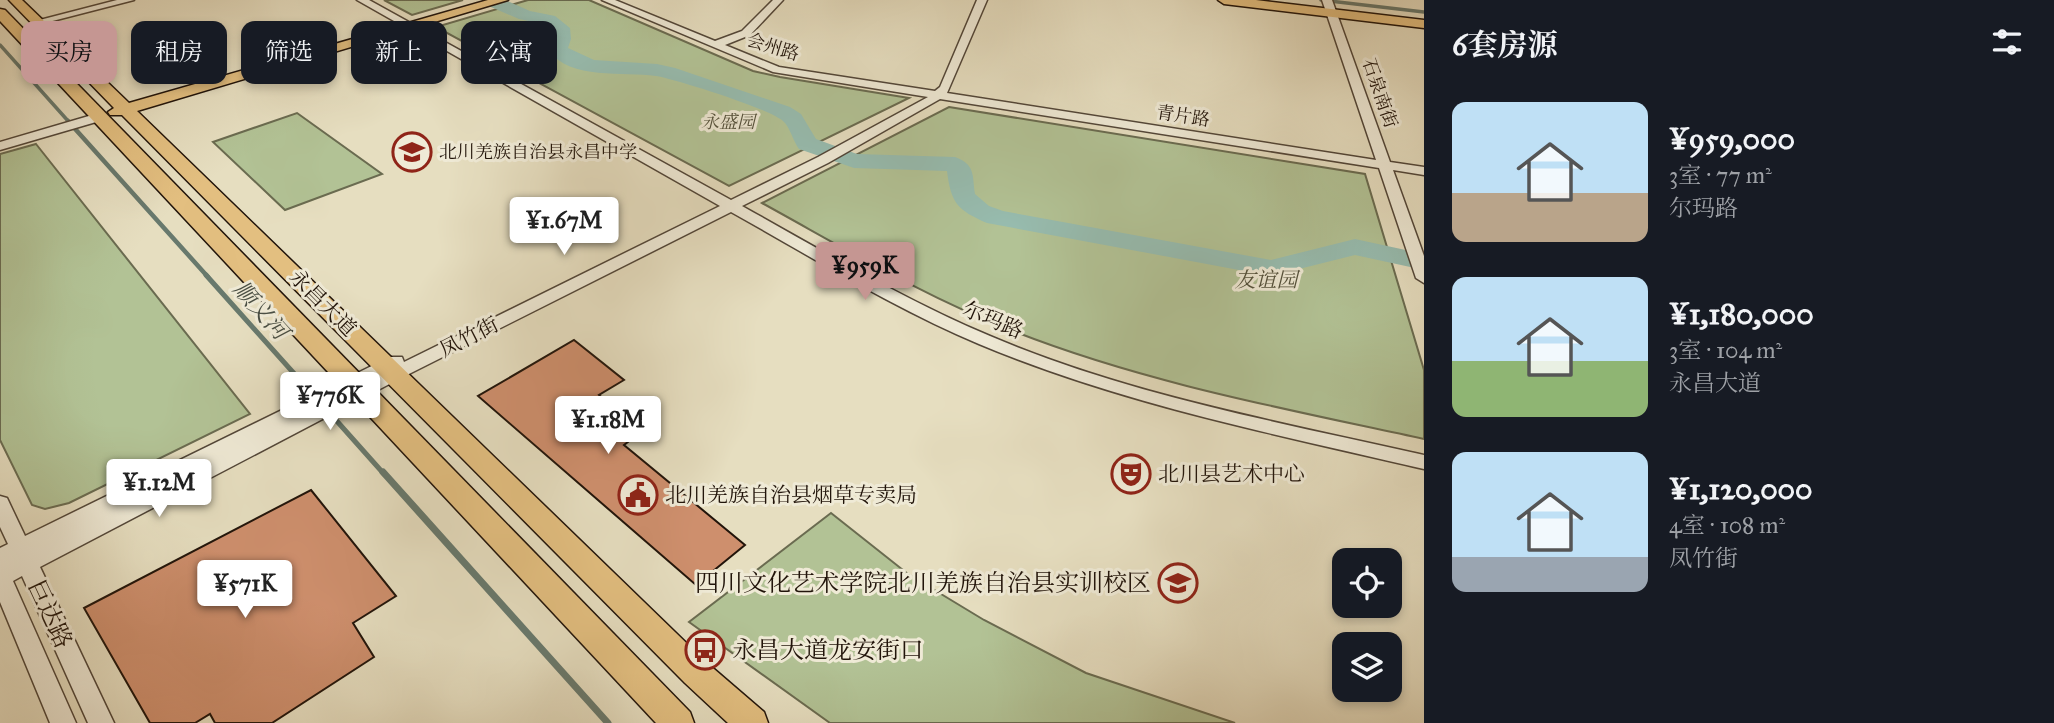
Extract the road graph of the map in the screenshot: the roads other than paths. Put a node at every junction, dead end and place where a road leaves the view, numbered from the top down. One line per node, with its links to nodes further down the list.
1 (15, 0): 13 (main road, 永昌大道)
2 (129, 0): 14 (street)
3 (362, 0): 15 (street, 尔玛路)
4 (502, 0): 10 (main road)
5 (607, 0): 19 (street, 会州路)
6 (778, 0): 19 (street)
7 (982, 0): 22 (street, 凤竹街)
8 (1224, 0): 11 (main road)
9 (1254, 0): 11 (main road)
10 (479, 4): 16 (main road)
11 (1330, 6): 17 (main road); 28 (street, 石泉南街)
12 (0, 13): 24 (main road, 永昌大道)
13 (36, 21)
14 (41, 21)
15 (400, 21)
16 (421, 21)
17 (1424, 22)
18 (351, 41): 23 (main road)
19 (714, 45): 22 (street, 会州路)
20 (447, 47): 30 (street, 尔玛路)
21 (100, 84): 23 (main road, 永昌大道)
22 (937, 96): 28 (street, 青片路); 30 (street, 凤竹街)
23 (123, 107): 24 (main road); 32 (main road, 永昌大道)
24 (90, 117): 25 (street); 33 (main road, 永昌大道)
25 (50, 129): 26 (street); 27 (street)
26 (0, 140)
27 (0, 146)
28 (1385, 165): 29 (street, 青片路); 31 (street, 石泉南街)
29 (1424, 171)
30 (724, 203): 32 (street, 凤竹街); 34 (street, 尔玛路)
31 (1424, 278)
32 (390, 370): 33 (street, 凤竹街); 41 (main road, 永昌大道)
33 (347, 393): 36 (street, 凤竹街); 40 (main road, 永昌大道)
34 (1424, 462)
35 (0, 504): 36 (street, 巨达路)
36 (16, 556): 37 (street, 凤竹街); 39 (street, 巨达路)
37 (0, 576): 38 (street, 巨达路)
38 (63, 723)
39 (101, 723)
40 (678, 723)
41 (752, 723)

